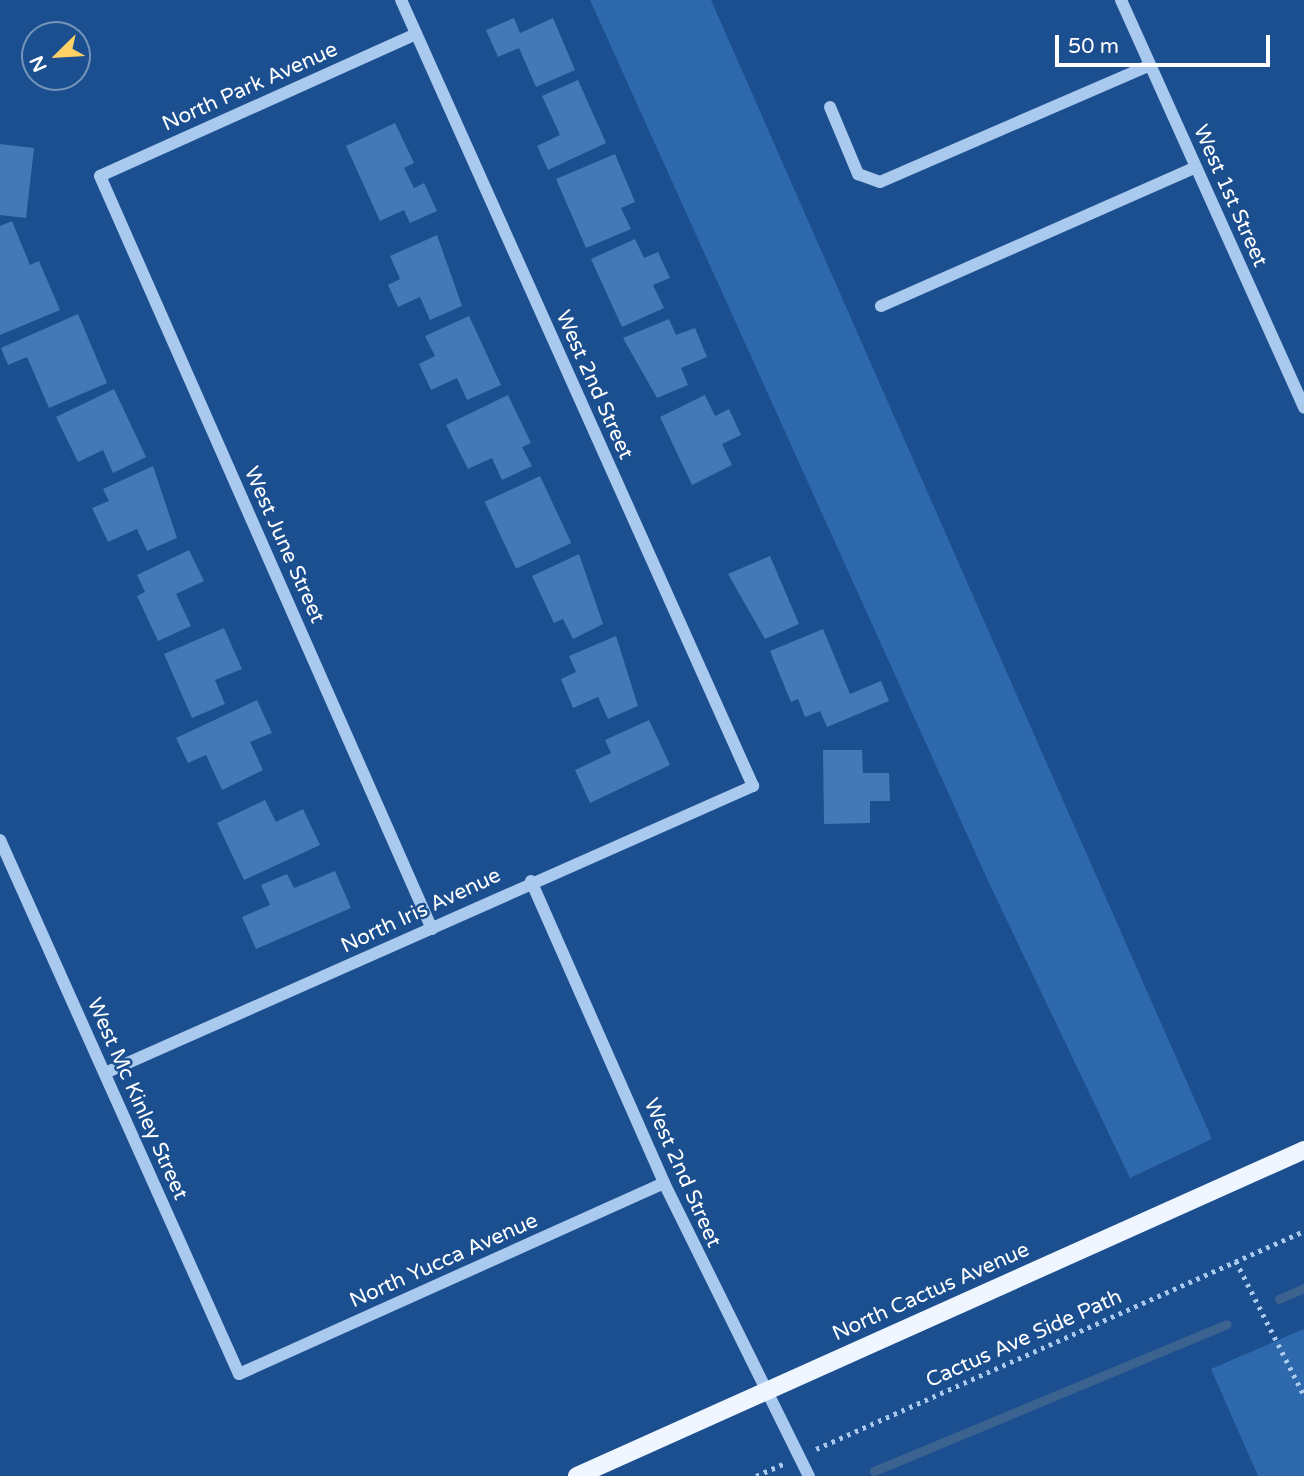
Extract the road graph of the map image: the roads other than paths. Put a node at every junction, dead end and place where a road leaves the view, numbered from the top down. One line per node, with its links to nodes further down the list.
1 (401, 0): 3 (street, West 2nd Street)
2 (1121, 0): 4 (street, West 1st Street)
3 (416, 34): 7 (street, North Park Avenue); 10 (street, West 2nd Street)
4 (1150, 65): 5 (street); 6 (street, West 1st Street)
5 (830, 107)
6 (1196, 167): 8 (street); 9 (street, West 1st Street)
7 (100, 176): 13 (street, West June Street)
8 (881, 306)
9 (1304, 408)
10 (753, 786): 12 (street, North Iris Avenue)
11 (0, 840): 14 (street, West Mc Kinley Street)
12 (531, 881): 13 (street, North Iris Avenue); 16 (street, West 2nd Street)
13 (432, 929): 14 (street, North Iris Avenue)
14 (105, 1073): 17 (street, West Mc Kinley Street)
15 (1304, 1150): 18 (main road, North Cactus Avenue)
16 (664, 1183): 17 (street, North Yucca Avenue); 18 (street, West 2nd Street)
17 (239, 1374)
18 (767, 1390): 19 (main road, North Cactus Avenue); 20 (street, West 2nd Street)
19 (577, 1476)
20 (809, 1476)

